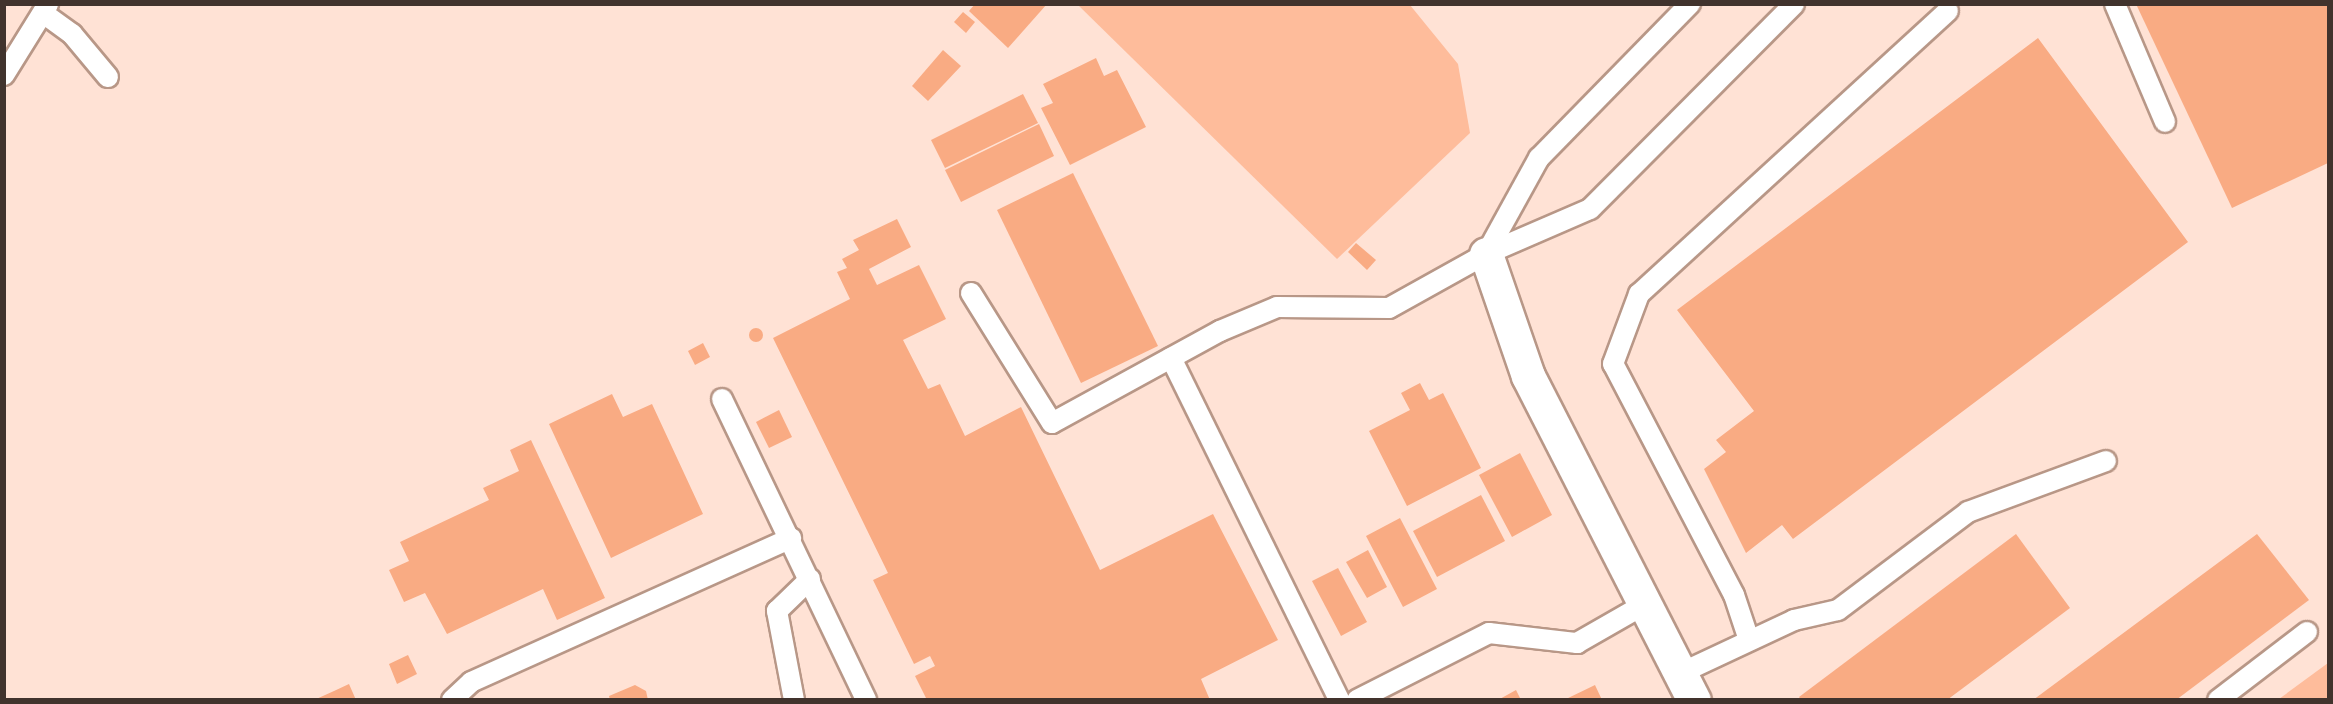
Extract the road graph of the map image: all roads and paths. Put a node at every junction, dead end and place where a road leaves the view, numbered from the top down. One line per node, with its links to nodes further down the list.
1 (1690, 4): 9 (lane)
2 (1794, 4): 9 (lane)
3 (2115, 4): 8 (lane)
4 (46, 9): 6 (lane); 7 (lane)
5 (1948, 11): 18 (lane)
6 (4, 75)
7 (108, 77)
8 (2165, 122)
9 (1486, 254): 11 (lane); 16 (street)
10 (971, 293): 11 (lane)
11 (1171, 358): 23 (lane)
12 (722, 399): 14 (lane)
13 (2106, 461): 18 (lane)
14 (791, 538): 15 (lane); 20 (lane)
15 (810, 579): 21 (lane); 22 (lane)
16 (1645, 604): 19 (street); 24 (lane)
17 (2307, 632): 25 (lane)
18 (1749, 640): 19 (lane)
19 (1687, 686)
20 (452, 699)
21 (794, 699)
22 (866, 699)
23 (1339, 699)
24 (1357, 699)
25 (2218, 699)

